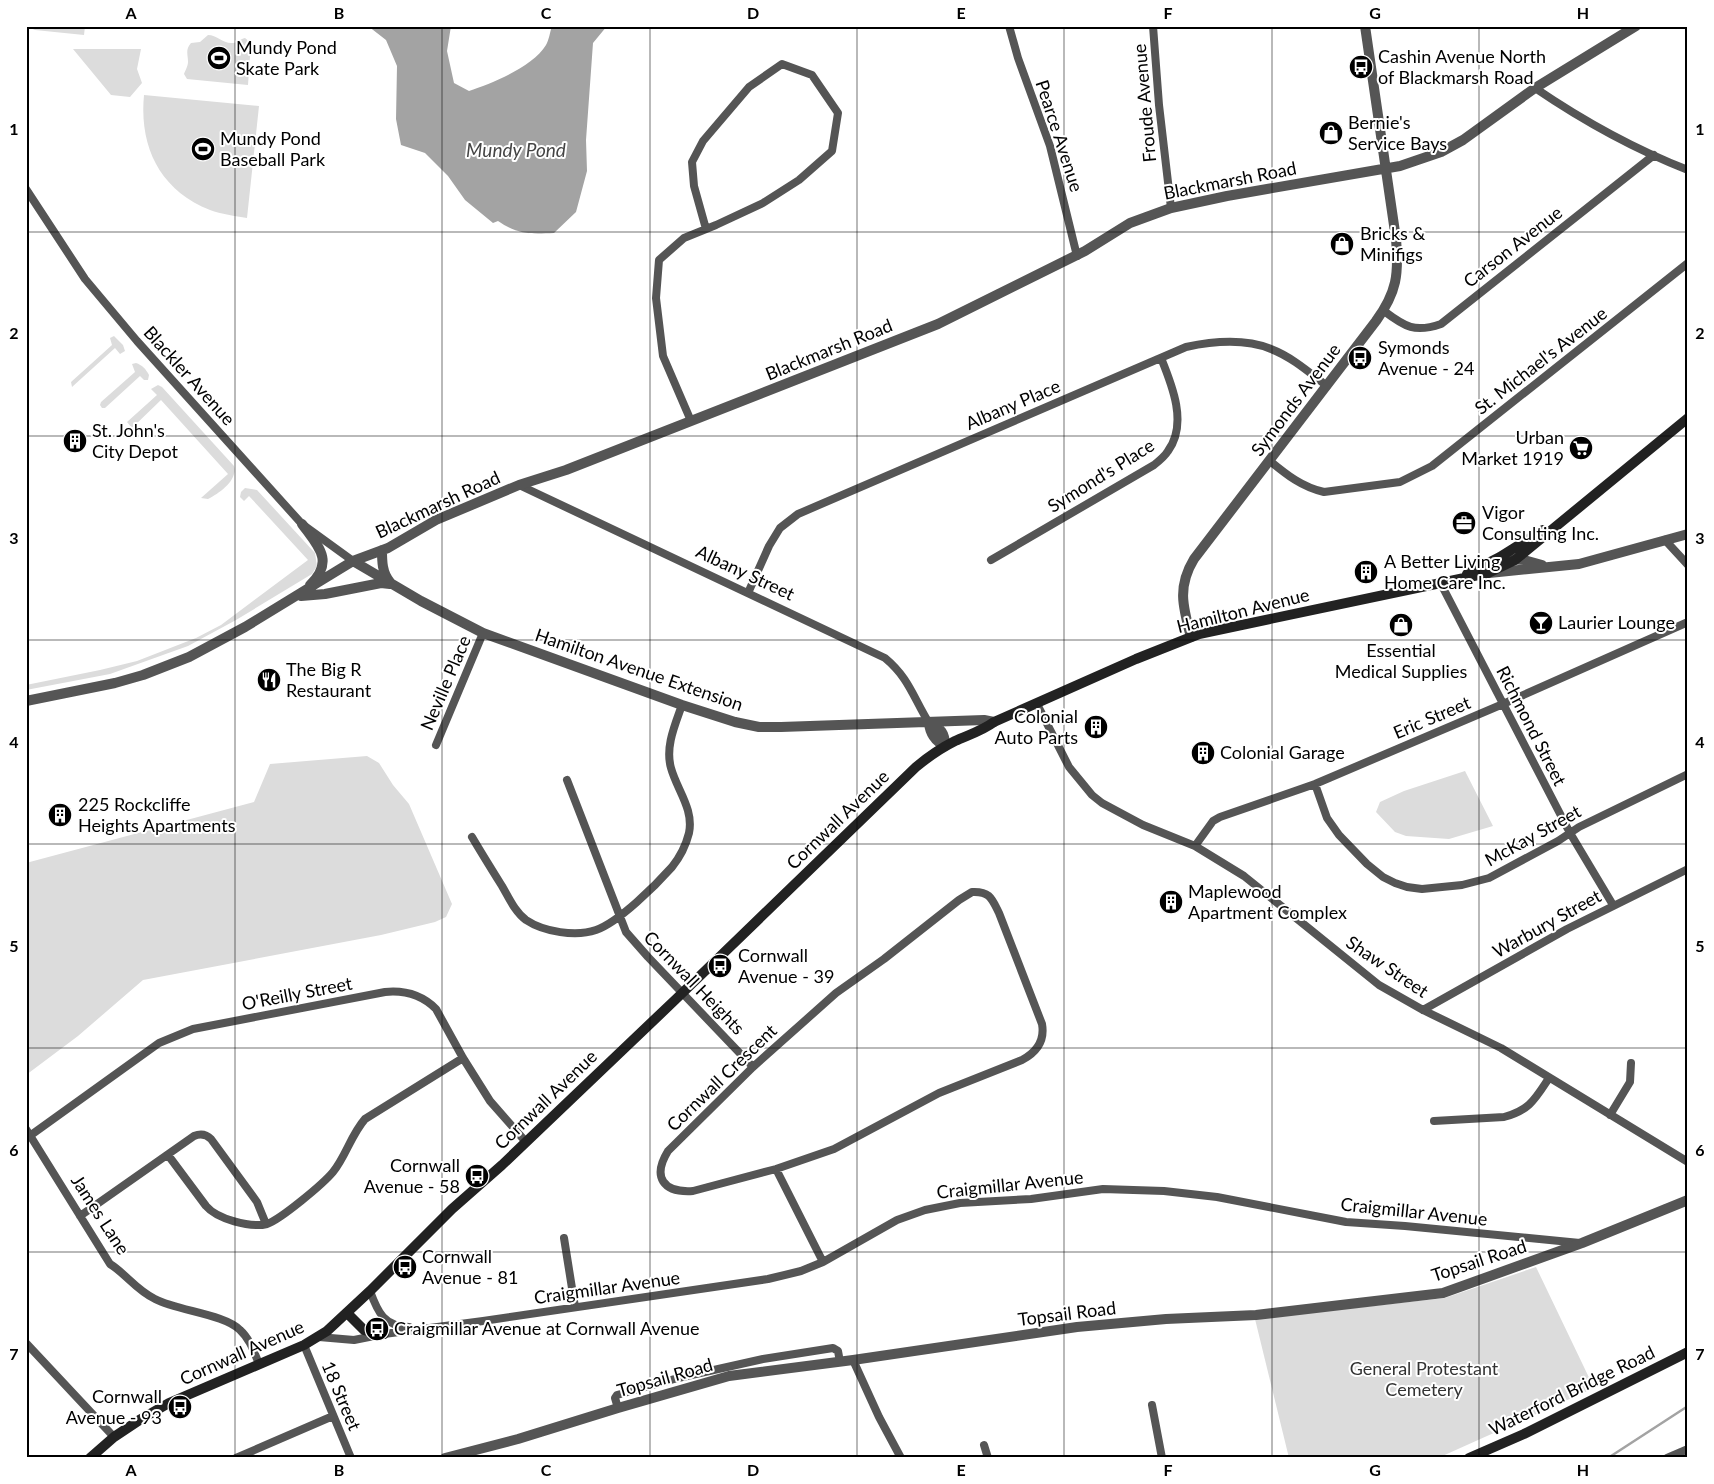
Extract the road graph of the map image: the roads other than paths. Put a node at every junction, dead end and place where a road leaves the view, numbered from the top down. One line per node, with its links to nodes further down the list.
1 (1009, 26): 12 (street, Pearce Avenue)
2 (1153, 26): 10 (street, Froude Avenue)
3 (1365, 26): 7 (street, Symonds Avenue)
4 (1636, 26): 5 (street, Blackmarsh Road)
5 (1535, 88): 6 (street); 7 (street, Blackmarsh Road)
6 (1654, 155): 8 (street); 14 (street, Carson Avenue)
7 (1386, 168): 10 (street, Blackmarsh Road); 14 (street, Symonds Avenue)
8 (1688, 170)
9 (26, 189): 22 (street, Blackler Avenue)
10 (1171, 208): 12 (street, Blackmarsh Road)
11 (706, 229): 11 (street); 18 (street)
12 (1077, 256): 18 (street, Blackmarsh Road)
13 (1688, 264): 19 (street, St. Michael's Avenue)
14 (1384, 311): 16 (street, Symonds Avenue)
15 (1161, 358): 16 (street, Albany Place); 28 (street, Symond's Place); 38 (street, Albany Place)
16 (1327, 386): 19 (street, Symonds Avenue)
17 (1688, 418): 21 (main road)
18 (691, 421): 20 (street, Blackmarsh Road)
19 (1270, 461): 42 (street, Symonds Avenue)
20 (519, 484): 26 (street, Blackmarsh Road); 38 (street, Albany Street)
21 (1568, 516): 25 (main road); 27 (main road)
22 (302, 524): 30 (street, Blackler Avenue); 39 (street)
23 (1688, 534): 24 (street, Hamilton Avenue)
24 (1665, 540): 32 (street); 33 (street, Hamilton Avenue)
25 (1533, 545): 29 (main road); 31 (street)
26 (382, 550): 30 (street, Blackmarsh Road); 36 (street)
27 (1500, 557): 29 (street, Hamilton Avenue); 35 (main road, Hamilton Avenue)
28 (991, 560)
29 (1515, 560): 31 (street, Hamilton Avenue); 34 (main road)
30 (353, 561): 36 (street, Hamilton Avenue Extension); 39 (street, Blackmarsh Road)
31 (1538, 564): 33 (street, Hamilton Avenue)
32 (1688, 565)
33 (1552, 567): 34 (street, Hamilton Avenue)
34 (1488, 573): 35 (main road, Hamilton Avenue)
35 (1453, 582): 37 (main road, Hamilton Avenue)
36 (392, 584): 39 (street); 41 (street, Hamilton Avenue Extension)
37 (1441, 584): 42 (main road, Hamilton Avenue); 45 (street, Richmond Street)
38 (748, 592): 48 (street, Albany Street)
39 (298, 596): 43 (street, Blackmarsh Road)
40 (1688, 622): 45 (street, Eric Street)
41 (483, 633): 46 (street, Hamilton Avenue Extension); 49 (street, Neville Place)
42 (1191, 637): 44 (main road, Hamilton Avenue)
43 (26, 700)
44 (1037, 704): 47 (main road, Hamilton Avenue); 56 (street, Shaw Street)
45 (1503, 704): 53 (street, Eric Street); 54 (street, Richmond Street)
46 (682, 705): 48 (street, Hamilton Avenue Extension); 59 (street)
47 (994, 722): 48 (street, Hamilton Avenue Extension); 50 (main road, Cornwall Avenue)
48 (929, 723): 50 (street, Albany Street)
49 (436, 745)
50 (945, 746): 60 (main road, Cornwall Avenue)
51 (1688, 774): 54 (street, McKay Street)
52 (566, 780): 59 (street, Cornwall Heights)
53 (1315, 784): 54 (street, McKay Street); 56 (street, Eric Street)
54 (1570, 833): 58 (street, Richmond Street)
55 (472, 837): 59 (street)
56 (1195, 846): 61 (street, Shaw Street)
57 (1688, 869): 58 (street, Warbury Street)
58 (1613, 905): 61 (street, Warbury Street)
59 (618, 916): 60 (street, Cornwall Heights)
60 (683, 992): 64 (street, Cornwall Heights); 69 (main road, Cornwall Avenue)
61 (1423, 1010): 65 (street, Shaw Street)
62 (463, 1058): 68 (street, O'Reilly Street); 69 (street, O'Reilly Street); 75 (street)
63 (1631, 1063): 66 (street)
64 (754, 1066): 72 (street, Cornwall Crescent); 72 (street, Cornwall Crescent)
65 (1549, 1078): 66 (street, Shaw Street); 67 (street)
66 (1610, 1115): 71 (street, Shaw Street)
67 (1434, 1121)
68 (29, 1132): 74 (street, James Lane)
69 (526, 1142): 79 (main road, Cornwall Avenue)
70 (168, 1155): 74 (street); 75 (street); 75 (street)
71 (1688, 1162)
72 (776, 1169): 78 (street)
73 (1688, 1200): 77 (street, Topsail Road)
74 (80, 1216): 90 (street, James Lane)
75 (266, 1224)
76 (564, 1238): 80 (street)
77 (1582, 1243): 78 (street, Craigmillar Avenue); 88 (street, Topsail Road)
78 (823, 1262): 80 (street, Craigmillar Avenue)
79 (370, 1291): 81 (main road, Cornwall Avenue); 82 (street, Craigmillar Avenue)
80 (574, 1307): 82 (street, Craigmillar Avenue)
81 (347, 1313): 83 (main road); 84 (main road, Cornwall Avenue)
82 (426, 1328): 83 (street, Craigmillar Avenue)
83 (384, 1334): 84 (street, Craigmillar Avenue)
84 (318, 1337): 86 (main road, Cornwall Avenue)
85 (26, 1343): 94 (street)
86 (304, 1345): 90 (main road, Cornwall Avenue); 93 (street, 18 Street)
87 (1688, 1352): 104 (main road, Waterford Bridge Road)
88 (853, 1360): 89 (street, Topsail Road); 101 (street)
89 (840, 1362): 92 (street, Topsail Road); 92 (street)
90 (259, 1364): 94 (main road, Cornwall Avenue)
91 (1152, 1405): 103 (street)
92 (618, 1408): 100 (street, Topsail Road)
93 (332, 1416): 98 (street); 99 (street, 18 Street)
94 (114, 1437): 97 (main road, Cornwall Avenue)
95 (984, 1445): 102 (street)
96 (1688, 1449): 105 (street)
97 (90, 1458)
98 (236, 1458)
99 (351, 1458)
100 (445, 1458)
101 (901, 1458)
102 (988, 1458)
103 (1162, 1458)
104 (1469, 1458)
105 (1667, 1458)

